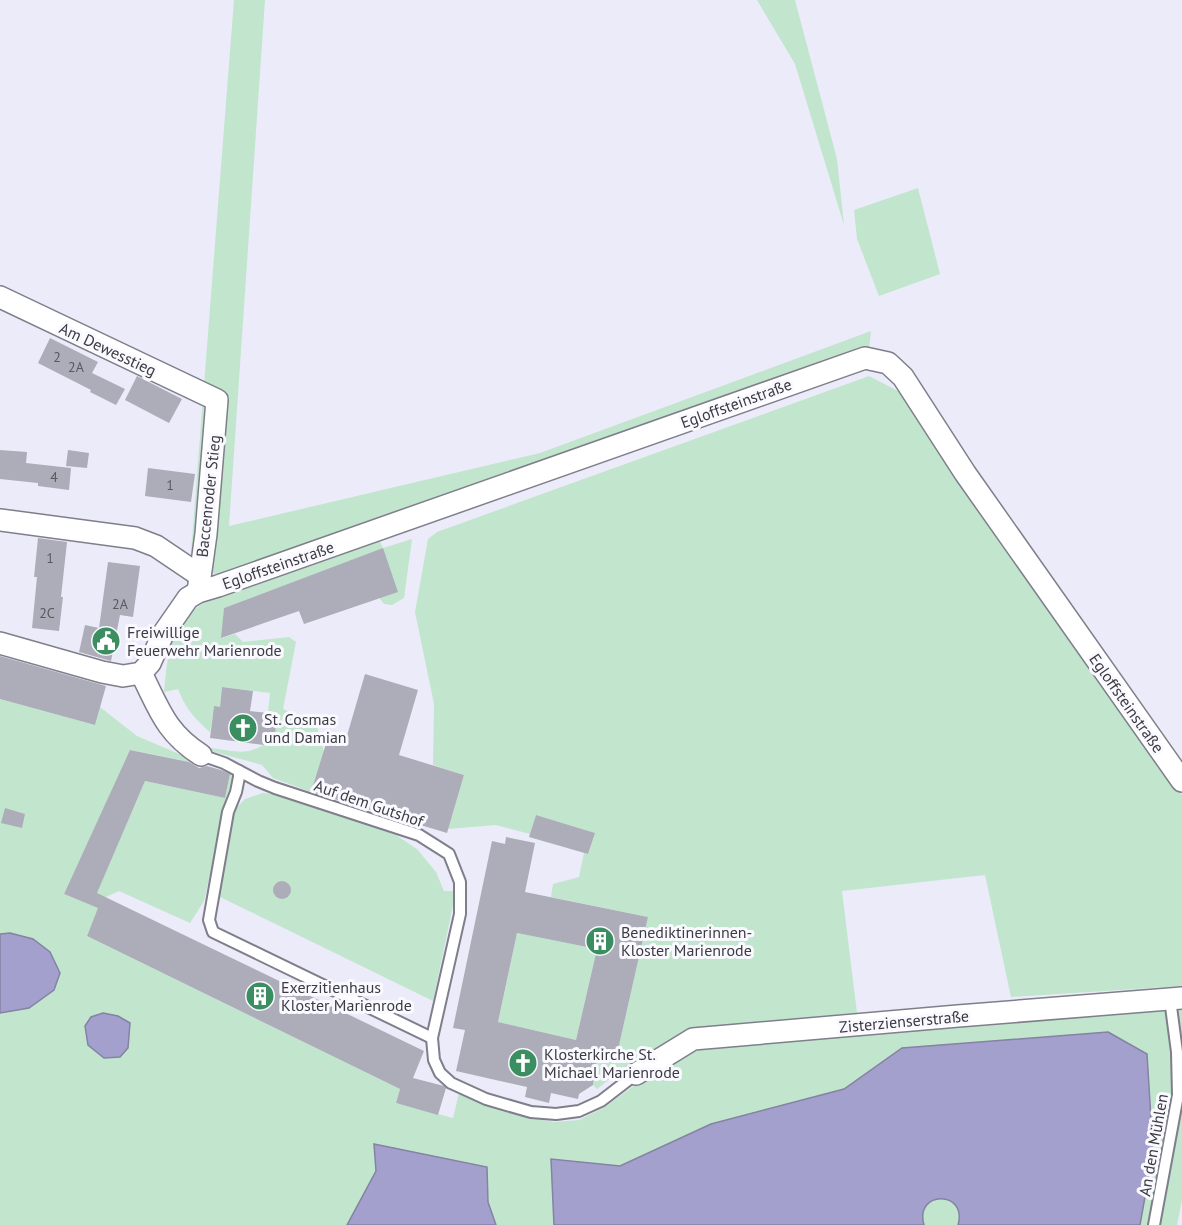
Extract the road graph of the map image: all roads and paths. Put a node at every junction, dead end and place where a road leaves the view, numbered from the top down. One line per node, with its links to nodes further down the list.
1 (0, 297): 2 (street, Am Dewesstieg)
2 (217, 400): 4 (street, Baccenroder Stieg)
3 (0, 520): 4 (street)
4 (199, 584): 6 (street, Egloffsteinstraße); 9 (street, Egloffsteinstraße)
5 (0, 643): 6 (street)
6 (141, 673): 7 (street)
7 (201, 755): 8 (lane, Auf dem Gutshof)
8 (239, 771): 11 (lane); 11 (lane, Auf dem Gutshof)
9 (1182, 782)
10 (1176, 999): 12 (street, Zisterzienserstraße); 13 (lane, An den Mühlen)
11 (432, 1038): 12 (lane, Auf dem Gutshof)
12 (636, 1074)
13 (1154, 1225)

